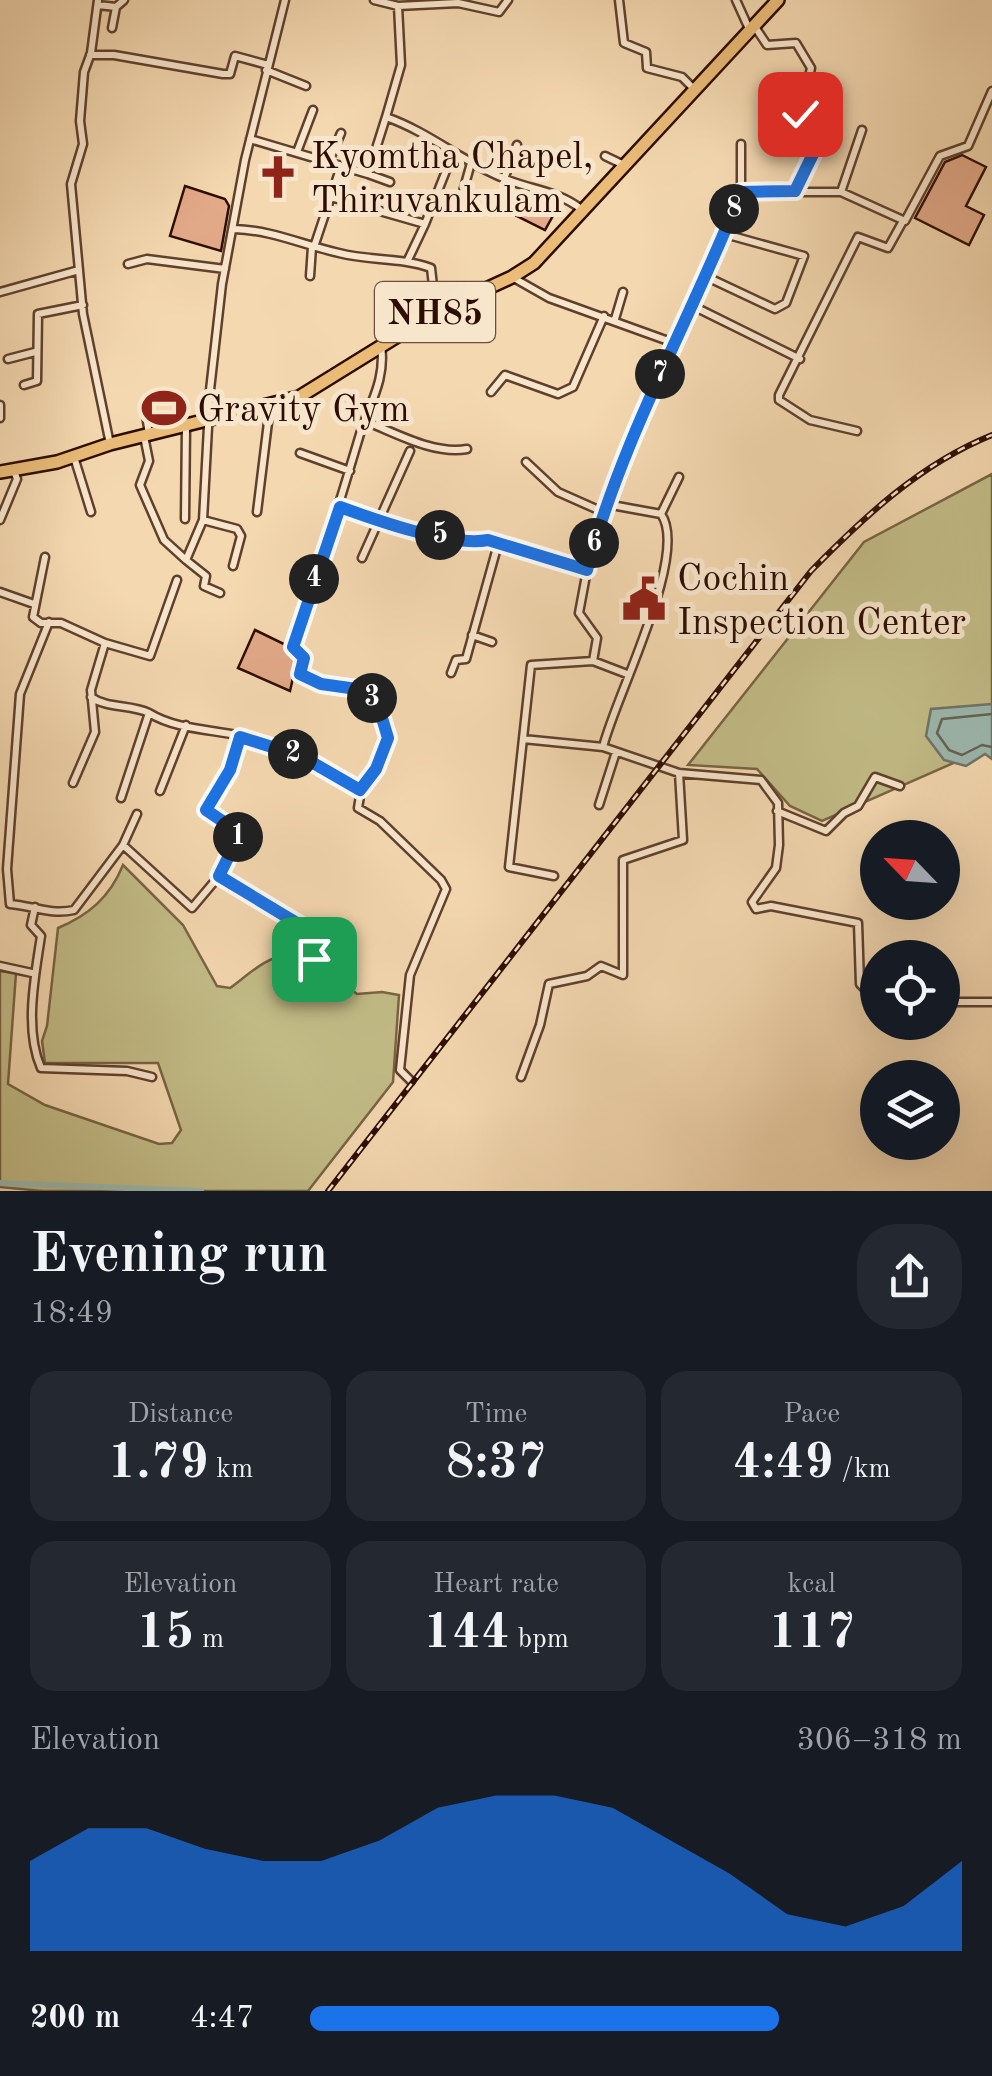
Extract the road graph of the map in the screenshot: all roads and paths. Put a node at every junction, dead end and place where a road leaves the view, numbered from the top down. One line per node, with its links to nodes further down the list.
1 (124, 0): 10 (street)
2 (285, 0): 14 (street)
3 (374, 0): 9 (street)
4 (508, 0): 9 (street)
5 (619, 0): 16 (street)
6 (736, 0): 12 (street)
7 (778, 0): 12 (highway, NH85)
8 (98, 2): 10 (street); 13 (street)
9 (398, 6): 21 (street)
10 (116, 7): 11 (street)
11 (112, 28)
12 (752, 29): 16 (highway, NH85); 20 (street)
13 (90, 55): 14 (street); 52 (street)
14 (267, 67): 15 (street); 25 (street)
15 (306, 86)
16 (694, 90): 34 (highway, NH85)
17 (992, 91): 18 (street)
18 (990, 105): 44 (street)
19 (313, 110): 28 (street)
20 (800, 114): 24 (street); 38 (street)
21 (386, 117): 29 (street); 35 (street)
22 (862, 130): 40 (street)
23 (341, 133): 31 (street)
24 (797, 134)
25 (250, 139): 28 (street); 46 (street)
26 (517, 144): 36 (street)
27 (741, 144): 39 (street)
28 (296, 152): 31 (street)
29 (453, 153): 32 (street); 45 (street)
30 (605, 156): 34 (street)
31 (329, 161): 33 (street)
32 (472, 164): 36 (street); 41 (street)
33 (341, 166): 35 (street); 42 (street)
34 (628, 166): 43 (highway, NH85)
35 (368, 174): 37 (street)
36 (504, 179): 43 (street)
37 (390, 182)
38 (795, 191): 39 (street); 40 (street)
39 (741, 192): 47 (street)
40 (841, 192): 44 (street)
41 (462, 195)
42 (331, 197): 45 (street); 48 (street)
43 (582, 210): 54 (highway, NH85)
44 (903, 221): 67 (street)
45 (424, 224): 49 (street)
46 (234, 229): 48 (street); 51 (street)
47 (725, 234): 55 (street); 55 (street)
48 (313, 247): 49 (street); 53 (street)
49 (407, 262): 60 (street)
50 (128, 264): 51 (street)
51 (225, 269): 74 (street)
52 (79, 270): 56 (street); 58 (street)
53 (310, 276)
54 (512, 278): 60 (highway, NH85); 61 (street)
55 (707, 278): 59 (street)
56 (0, 292)
57 (623, 292): 62 (street)
58 (83, 306): 65 (street); 79 (street)
59 (693, 306): 63 (street); 67 (street)
60 (430, 315): 64 (highway, NH85)
61 (604, 316): 62 (street); 69 (street)
62 (615, 319): 63 (street)
63 (674, 343): 92 (street)
64 (381, 344): 71 (highway, NH85); 75 (street)
65 (35, 352): 66 (street); 68 (street)
66 (8, 359)
67 (800, 359): 77 (street)
68 (24, 385)
69 (491, 392)
70 (0, 405): 73 (street)
71 (270, 406): 74 (highway, NH85); 91 (street)
72 (145, 409): 78 (street)
73 (0, 418)
74 (208, 420): 76 (highway, NH85); 96 (street)
75 (365, 421): 80 (street); 86 (street)
76 (186, 426): 78 (highway, NH85); 95 (street)
77 (856, 431)
78 (147, 435): 79 (highway, NH85); 101 (street)
79 (110, 444): 83 (highway, NH85)
80 (468, 449)
81 (410, 451): 97 (street)
82 (300, 452): 86 (street)
83 (74, 457): 85 (highway, NH85); 90 (street)
84 (526, 462): 92 (street)
85 (14, 471): 87 (highway, NH85); 94 (street)
86 (350, 471): 89 (street)
87 (0, 472)
88 (678, 477): 93 (street)
89 (340, 507): 97 (street); 127 (street)
90 (91, 512)
91 (256, 512)
92 (603, 512): 93 (street); 103 (street)
93 (661, 514): 114 (street)
94 (0, 520)
95 (185, 520)
96 (203, 520): 101 (street); 102 (street)
97 (380, 522): 98 (street); 100 (street)
98 (498, 544): 103 (street); 109 (street)
99 (44, 557): 107 (street)
100 (362, 558)
101 (186, 560): 106 (street)
102 (233, 566)
103 (587, 570): 112 (street)
104 (176, 580): 111 (street)
105 (0, 592): 107 (street)
106 (220, 594)
107 (34, 604): 108 (street)
108 (48, 622): 111 (street); 124 (street)
109 (472, 635): 110 (street); 113 (street)
110 (492, 642)
111 (105, 643): 115 (street)
112 (593, 661): 114 (street); 119 (street)
113 (451, 674)
114 (627, 674): 120 (street)
115 (90, 696): 116 (street); 125 (street)
116 (149, 713): 117 (street); 129 (street)
117 (186, 725): 118 (street); 128 (street)
118 (240, 737): 127 (street); 134 (street)
119 (522, 739): 120 (street); 135 (street)
120 (603, 746): 121 (street)
121 (616, 752): 122 (street); 130 (street)
122 (679, 773): 131 (street); 144 (street)
123 (0, 778): 124 (street)
124 (11, 780): 136 (street)
125 (73, 782)
126 (900, 786): 131 (street)
127 (360, 790): 145 (street)
128 (160, 791)
129 (121, 798)
130 (599, 806)
131 (778, 811): 140 (street)
132 (138, 814): 133 (street)
133 (123, 845): 134 (street); 136 (street)
134 (219, 876): 137 (street)
135 (554, 876)
136 (35, 907): 139 (street)
137 (314, 959)
138 (0, 966): 139 (street)
139 (32, 972): 143 (street)
140 (860, 984)
141 (960, 1002): 142 (street)
142 (992, 1002)
143 (152, 1076)
144 (521, 1077)
145 (411, 1081)

